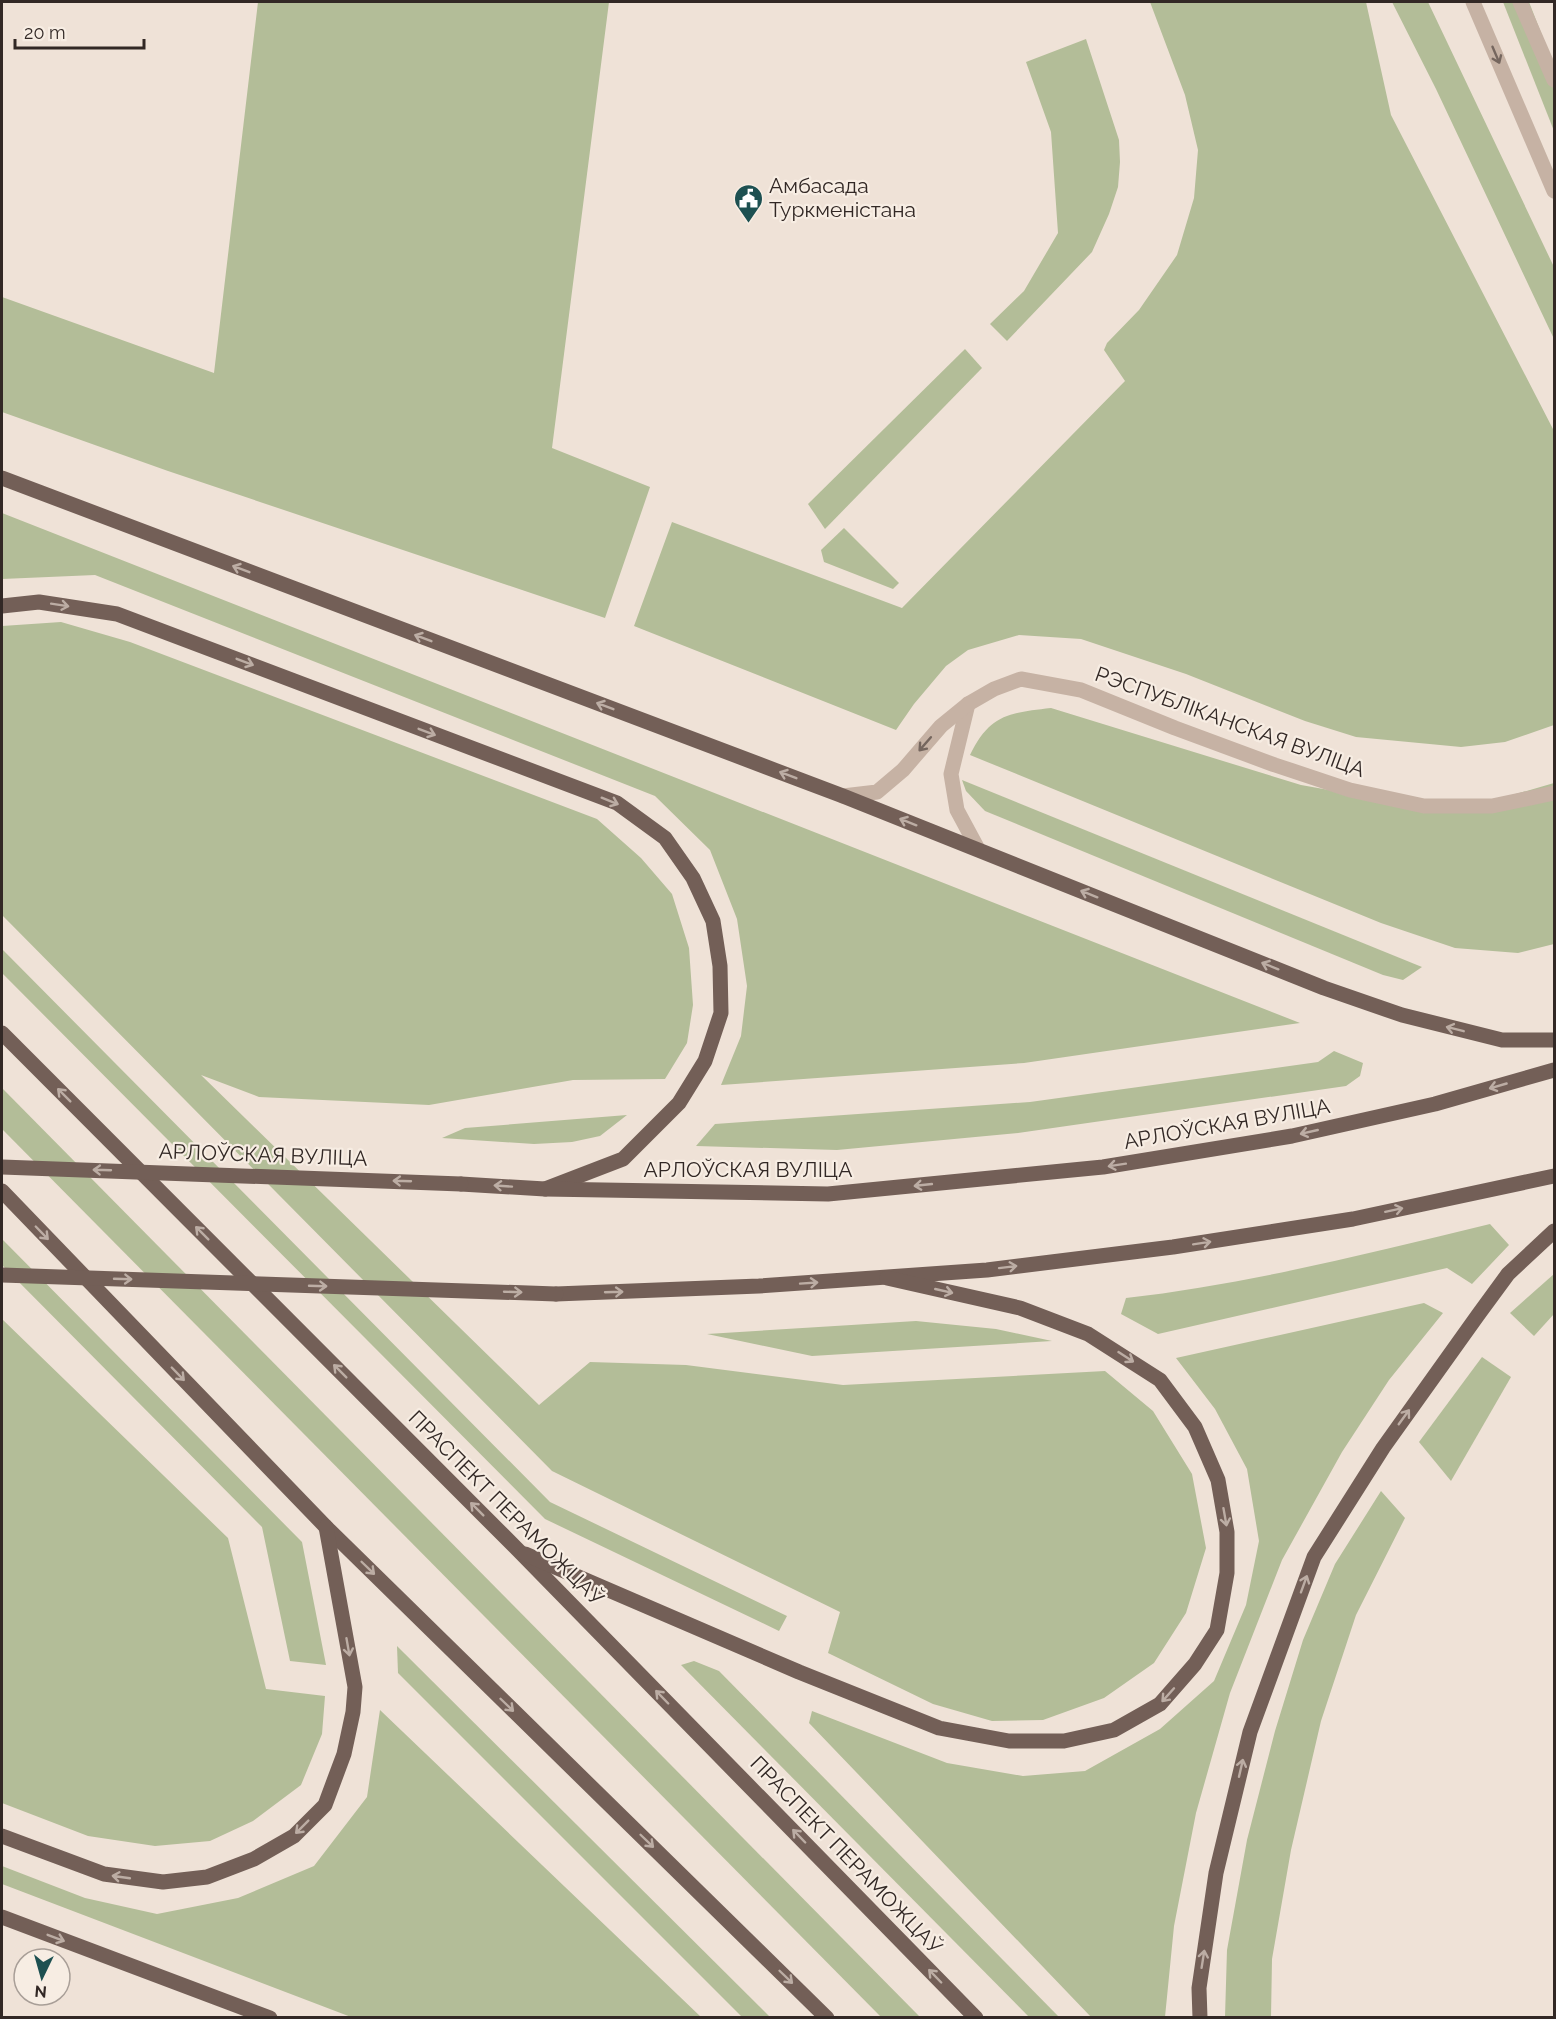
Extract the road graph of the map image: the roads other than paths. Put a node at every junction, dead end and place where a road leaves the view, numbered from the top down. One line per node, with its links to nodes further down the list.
1 (1473, 2): 4 (street, one-way to 4)
2 (1520, 2): 3 (street)
3 (1554, 80)
4 (1554, 191)
5 (2, 478): 9 (main road, one-way to 5)
6 (2, 606): 16 (main road, one-way to 16)
7 (968, 704): 8 (street, РЭСПУБЛІКАНСКАЯ ВУЛІЦА); 9 (street, РЭСПУБЛІКАНСКАЯ ВУЛІЦА, one-way to 9); 10 (street)
8 (1554, 793)
9 (843, 796): 10 (main road, one-way to 9)
10 (978, 849): 12 (main road, one-way to 10)
11 (2, 1033): 22 (main road, ПРАСПЕКТ ПЕРАМОЖЦАЎ, one-way to 11)
12 (1554, 1040)
13 (1554, 1070): 16 (main road, АРЛОЎСКАЯ ВУЛІЦА, one-way to 16)
14 (2, 1167): 16 (main road, АРЛОЎСКАЯ ВУЛІЦА, one-way to 14, bridge)
15 (1554, 1176): 20 (main road, one-way to 15)
16 (545, 1189)
17 (2, 1191): 21 (main road, one-way to 21)
18 (1554, 1231): 28 (main road, one-way to 18)
19 (2, 1275): 20 (main road, one-way to 20, bridge)
20 (887, 1278): 22 (main road, one-way to 22)
21 (326, 1527): 23 (main road, one-way to 23); 26 (main road, one-way to 26)
22 (519, 1551): 27 (main road, ПРАСПЕКТ ПЕРАМОЖЦАЎ, one-way to 22)
23 (2, 1836)
24 (2, 1917): 25 (main road, one-way to 25)
25 (270, 2018)
26 (827, 2018)
27 (976, 2018)
28 (1200, 2018)

